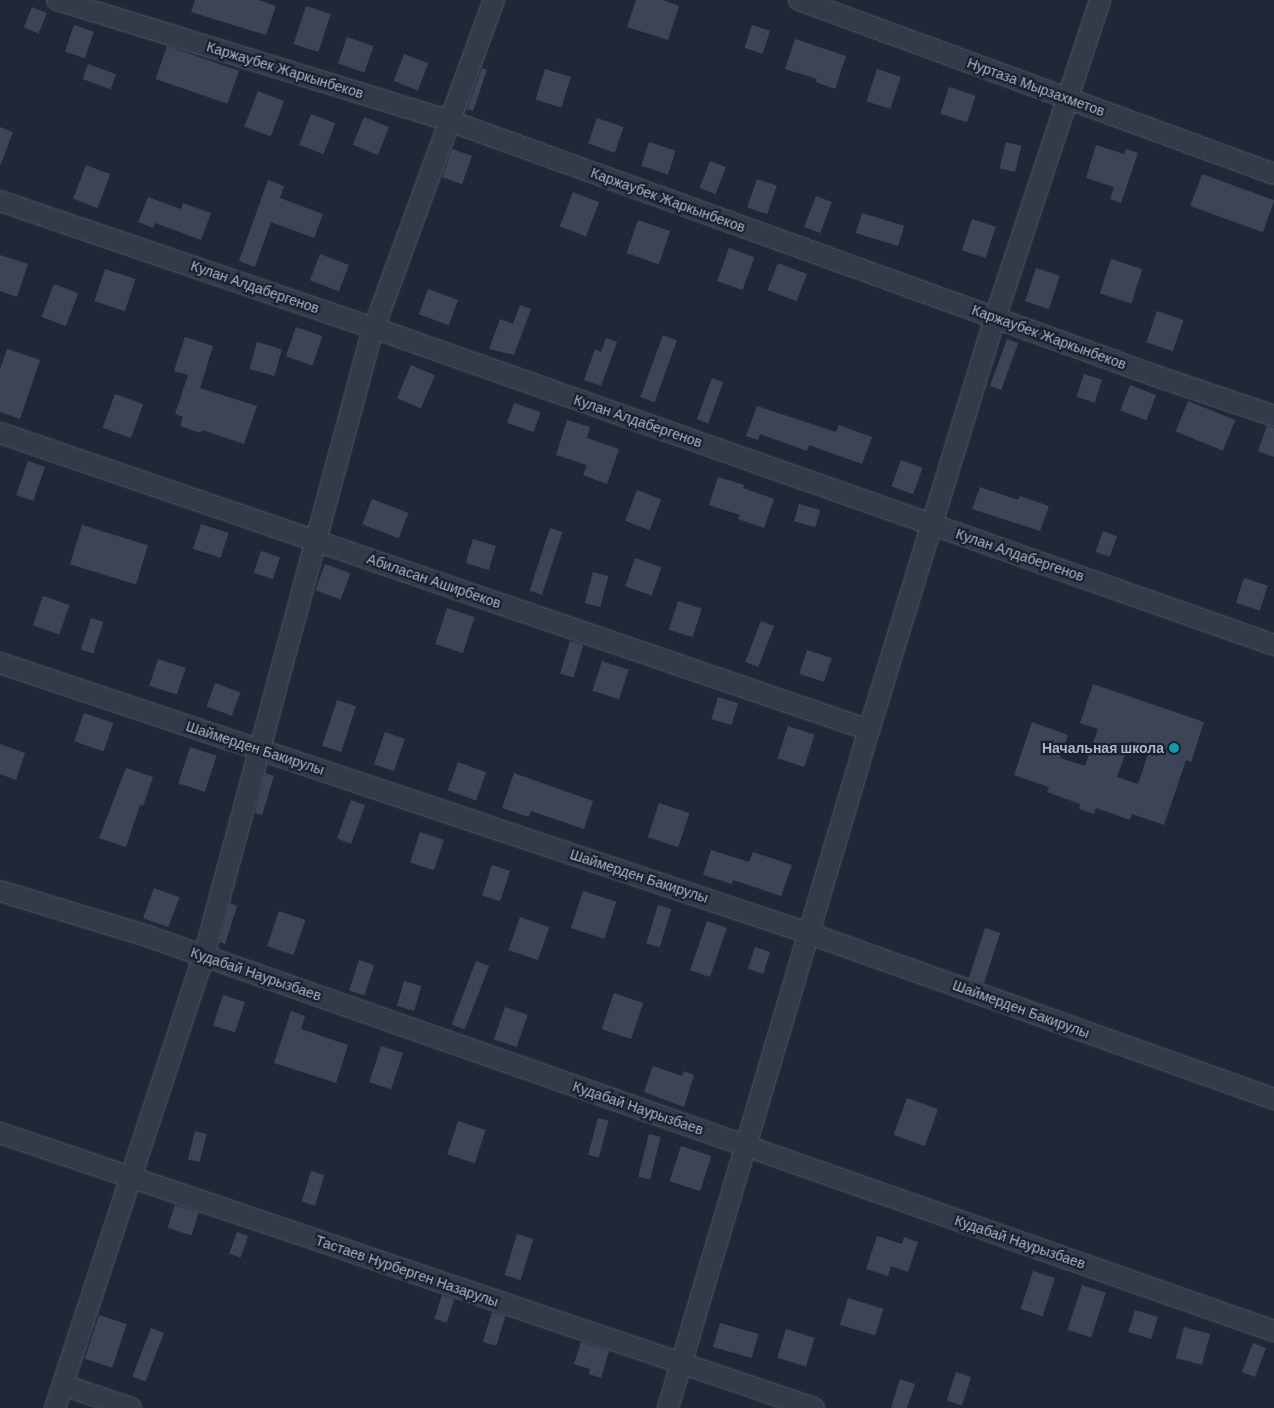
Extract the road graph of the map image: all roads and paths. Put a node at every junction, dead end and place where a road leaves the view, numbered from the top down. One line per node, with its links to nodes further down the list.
1 (58, 0): 6 (street, Каржаубек Жаркынбеков)
2 (494, 0): 6 (street)
3 (799, 0): 5 (street, Нуртаза Мырзахметов)
4 (1100, 0): 5 (street)
5 (1069, 99): 7 (street, Нуртаза Мырзахметов); 9 (street)
6 (450, 121): 9 (street, Каржаубек Жаркынбеков); 10 (street)
7 (1274, 174)
8 (0, 201): 10 (street, Кулан Алдабергенов)
9 (995, 318): 11 (street, Каржаубек Жаркынбеков); 13 (street)
10 (374, 328): 13 (street, Кулан Алдабергенов); 14 (street)
11 (1274, 416)
12 (0, 433): 14 (street, Абиласан Аширбеков)
13 (932, 525): 15 (street, Кулан Алдабергенов); 17 (street)
14 (316, 541): 17 (street, Абиласан Аширбеков); 18 (street)
15 (1274, 645)
16 (0, 663): 18 (street, Шаймерден Бакирулы)
17 (869, 730): 20 (street)
18 (260, 750): 20 (street, Шаймерден Бакирулы); 21 (street)
19 (0, 891): 21 (street, Кудабай Наурызбаев)
20 (808, 932): 22 (street, Шаймерден Бакирулы); 24 (street)
21 (204, 956): 24 (street, Кудабай Наурызбаев); 25 (street)
22 (1274, 1099)
23 (0, 1133): 25 (street, Тастаев Нурберген Назарулы)
24 (746, 1146): 26 (street, Кудабай Наурызбаев); 27 (street)
25 (131, 1178): 27 (street, Тастаев Нурберген Назарулы); 28 (street)
26 (1274, 1331)
27 (682, 1363): 31 (street); 32 (street, Тастаев Нурберген Назарулы)
28 (63, 1385): 29 (street); 30 (street)
29 (55, 1408)
30 (131, 1408)
31 (668, 1408)
32 (814, 1408)

